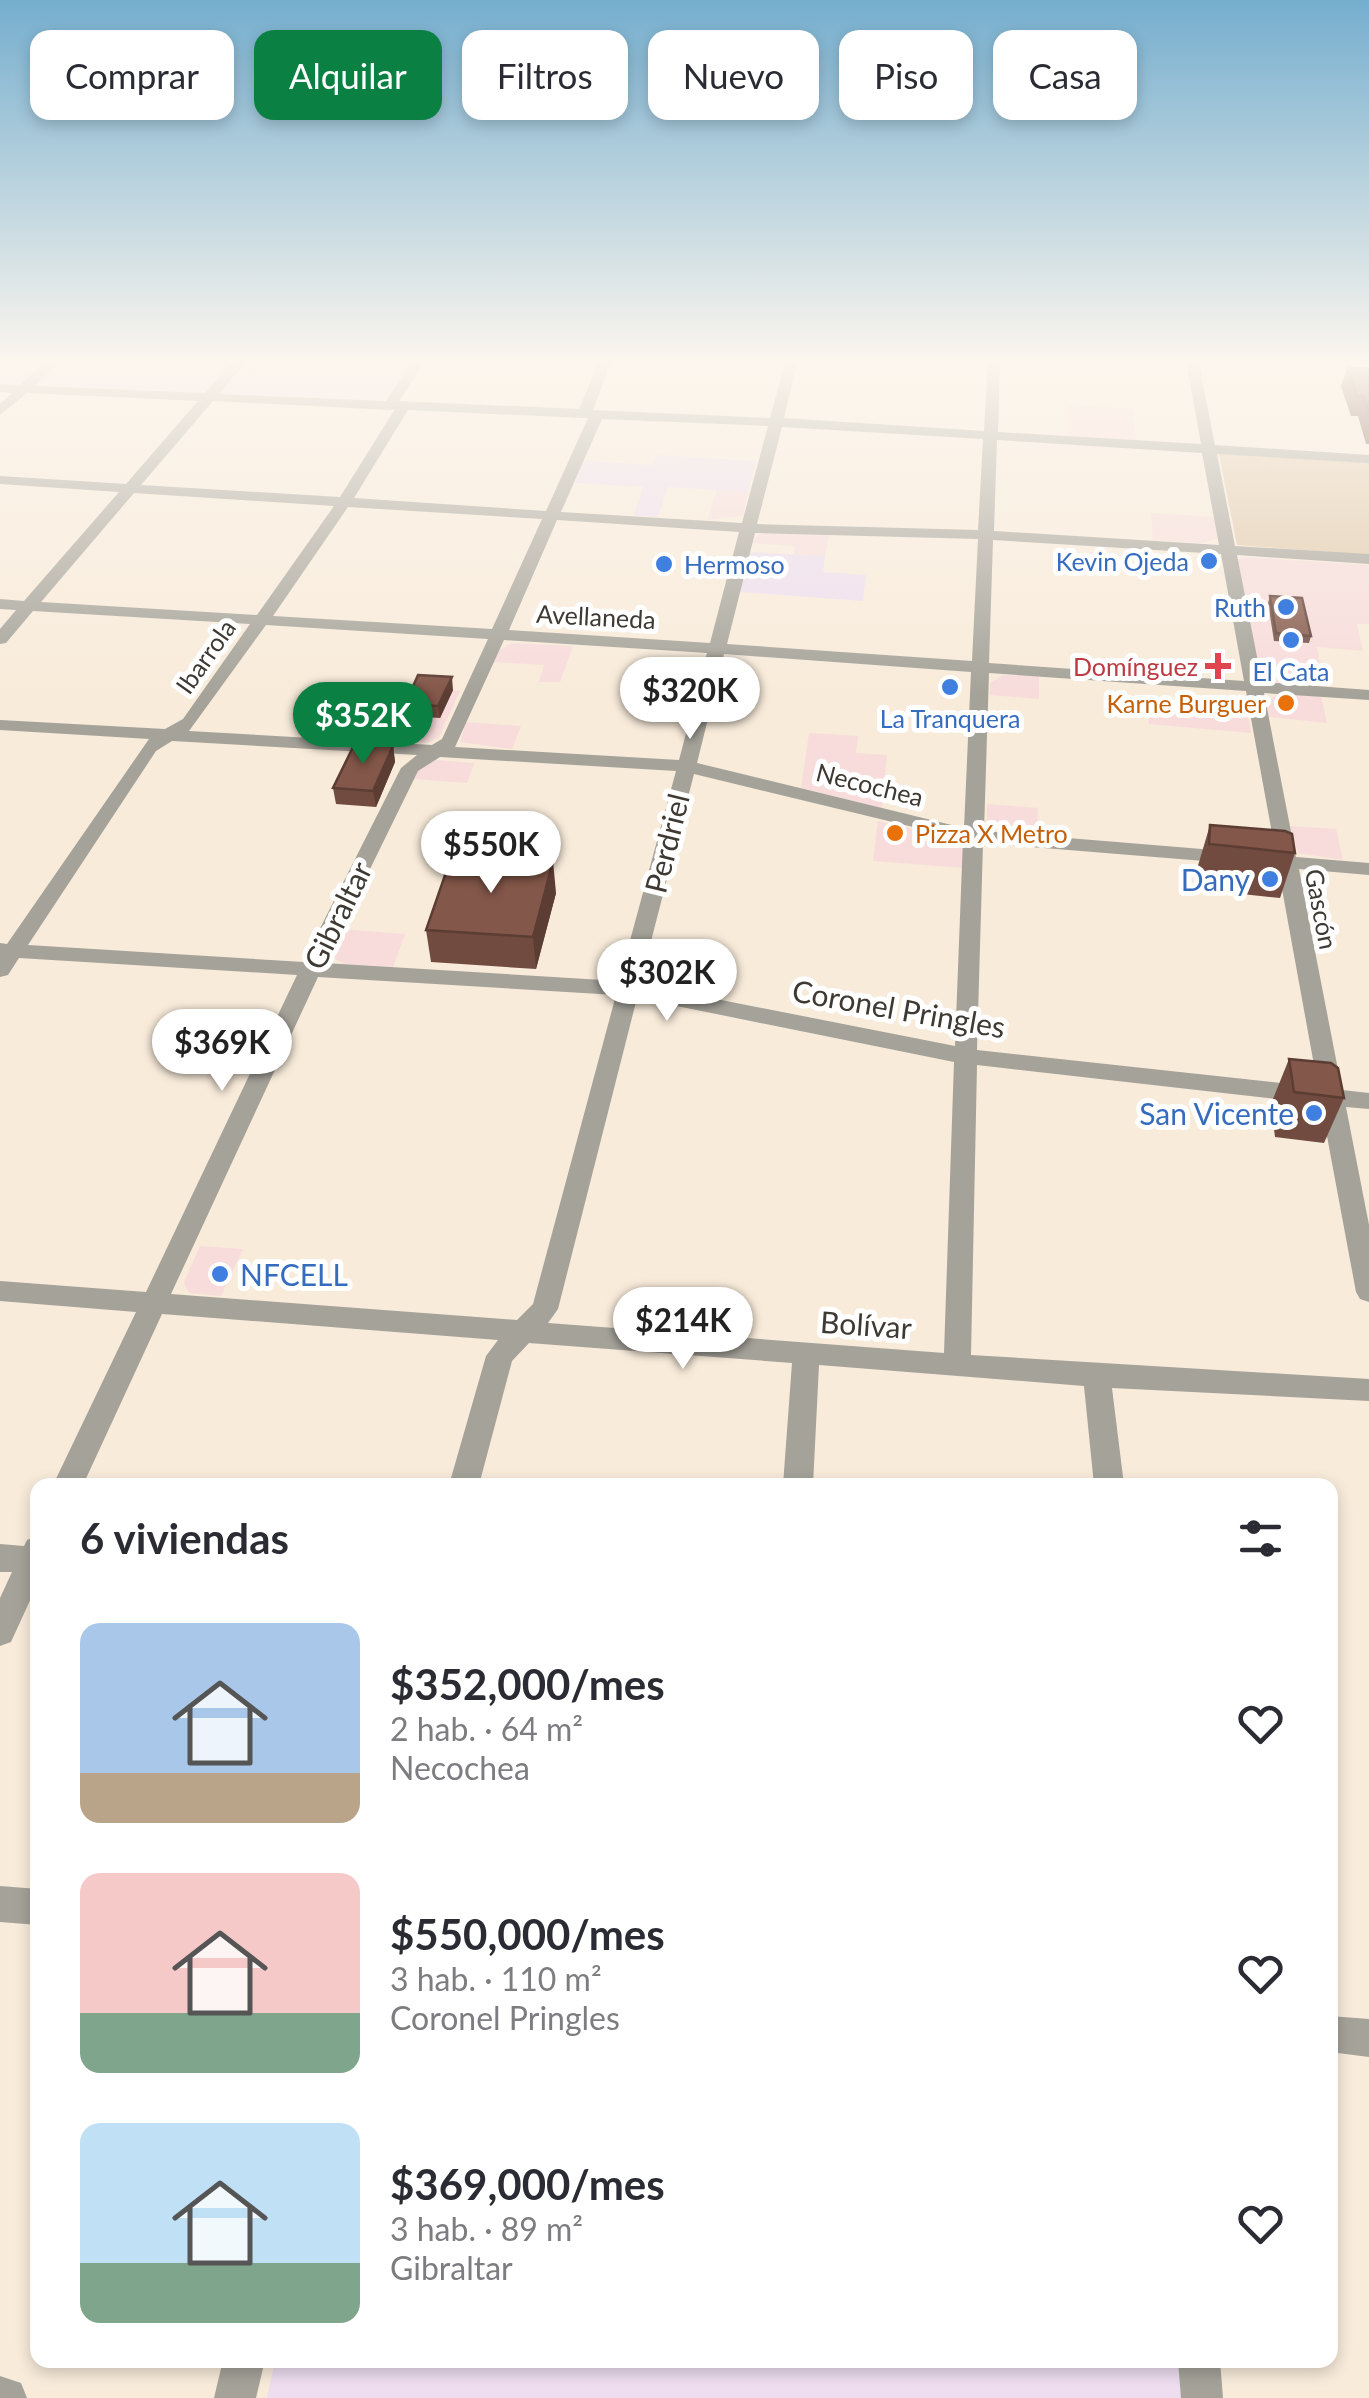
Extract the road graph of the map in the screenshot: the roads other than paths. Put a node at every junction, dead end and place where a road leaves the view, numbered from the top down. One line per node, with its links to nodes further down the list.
1 (144, 472): 8 (street)
2 (361, 472): 9 (street, Ibarrola)
3 (569, 472): 10 (street, Gibraltar)
4 (761, 472): 11 (street, Perdriel)
5 (987, 472): 12 (street)
6 (1213, 472): 13 (street, Gascón)
7 (0, 480): 8 (street)
8 (130, 488): 9 (street); 16 (street)
9 (345, 501): 10 (street); 17 (street, Ibarrola)
10 (553, 514): 11 (street); 18 (street, Gibraltar)
11 (746, 528): 12 (street); 20 (street, Perdriel)
12 (983, 535): 13 (street); 21 (street)
13 (1228, 552): 14 (street); 22 (street, Gascón)
14 (1369, 559)
15 (0, 604): 16 (street, Avellaneda)
16 (28, 606): 17 (street, Avellaneda); 19 (street)
17 (259, 621): 18 (street, Avellaneda); 25 (street, Ibarrola)
18 (495, 635): 20 (street, Avellaneda); 26 (street, Gibraltar)
19 (0, 639)
20 (714, 648): 21 (street, Avellaneda); 27 (street, Perdriel)
21 (981, 668): 22 (street, Avellaneda); 28 (street)
22 (1253, 686): 23 (street, Avellaneda); 29 (street, Gascón)
23 (1369, 696)
24 (0, 725): 25 (street, Necochea)
25 (169, 734): 26 (street, Necochea); 31 (street, Ibarrola)
26 (432, 753): 27 (street, Necochea); 32 (street, Gibraltar)
27 (686, 766): 28 (street, Necochea); 33 (street, Perdriel)
28 (974, 836): 29 (street, Necochea); 34 (street)
29 (1285, 862): 30 (street, Necochea); 35 (street, Gascón)
30 (1369, 869)
31 (4, 957): 32 (street, Coronel Pringles)
32 (309, 972): 33 (street, Coronel Pringles); 39 (street, Gibraltar)
33 (628, 990): 34 (street, Coronel Pringles); 40 (street, Perdriel)
34 (964, 1056): 35 (street, Coronel Pringles); 42 (street)
35 (1333, 1098): 36 (street, Coronel Pringles); 38 (street, Gascón)
36 (1369, 1101)
37 (0, 1291): 39 (street, Bolívar)
38 (1369, 1292)
39 (155, 1302): 40 (street, Bolívar); 45 (street, Gibraltar)
40 (522, 1332): 41 (street, Bolívar); 46 (street, Perdriel)
41 (806, 1352): 42 (street, Bolívar); 47 (street)
42 (958, 1362): 43 (street, Bolívar)
43 (1097, 1376): 44 (street, Bolívar); 48 (street)
44 (1369, 1390)
45 (71, 1478)
46 (466, 1478)
47 (798, 1478)
48 (1108, 1478)
49 (30, 1556): 50 (street)
50 (0, 1558)
51 (30, 1569): 52 (street)
52 (0, 1632)
53 (0, 1904): 54 (street)
54 (30, 1906)
55 (1338, 2035): 56 (street)
56 (1369, 2038)
57 (242, 2368): 59 (street)
58 (1200, 2368): 60 (street)
59 (234, 2398)
60 (1202, 2398)

